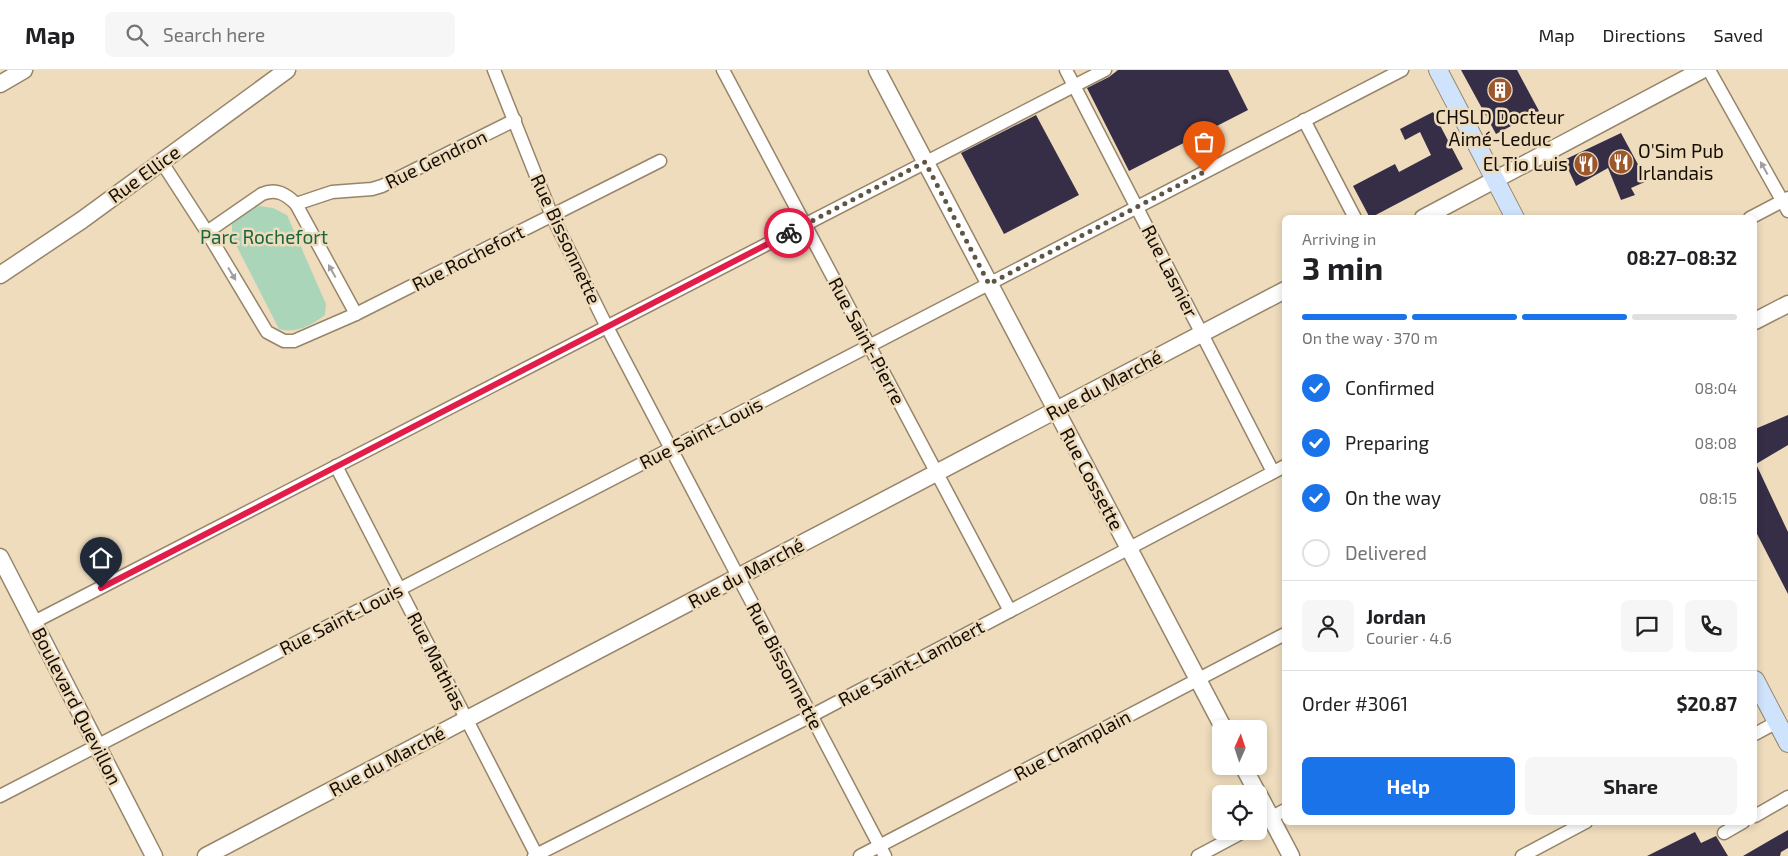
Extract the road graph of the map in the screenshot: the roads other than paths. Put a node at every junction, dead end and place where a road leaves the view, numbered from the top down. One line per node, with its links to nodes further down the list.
1 (24, 70): 13 (street)
2 (287, 70): 12 (street, Rue Ellice)
3 (494, 70): 15 (street, Rue Bissonnette)
4 (723, 70): 29 (street, Rue Saint-Pierre)
5 (877, 70): 19 (street, Rue Cossette)
6 (1066, 70): 14 (street, Rue Lasnier)
7 (1105, 70): 14 (street)
8 (1402, 70): 16 (street, Rue Saint-Louis)
9 (1438, 70): 20 (main road)
10 (1702, 70): 20 (street)
11 (1709, 70): 21 (street, one-way to 11)
12 (266, 76): 17 (street, Rue Ellice)
13 (0, 84)
14 (1074, 86): 19 (street); 23 (street, Rue Lasnier)
15 (515, 120): 22 (street, Rue Gendron); 28 (street, Rue Bissonnette)
16 (1304, 120): 23 (street, Rue Saint-Louis); 24 (street)
17 (162, 161): 30 (street, Rue Rochefort); 31 (street, Rue Ellice)
18 (660, 161): 28 (street, Rue Rochefort)
19 (925, 162): 29 (street); 32 (street, Rue Cossette)
20 (1495, 180): 25 (street); 26 (main road)
21 (1786, 203): 27 (street)
22 (296, 204): 30 (street); 35 (street, one-way to 22)
23 (1137, 207): 32 (street, Rue Saint-Louis); 38 (street, Rue Lasnier)
24 (1353, 215)
25 (1429, 215)
26 (1513, 215)
27 (1757, 215)
28 (552, 216): 35 (street, Rue Rochefort); 37 (street, Rue Bissonnette)
29 (805, 224): 37 (street); 39 (street, Rue Saint-Pierre)
30 (207, 232): 35 (street, Rue Rochefort, one-way to 35)
31 (0, 275)
32 (989, 284): 39 (street, Rue Saint-Louis); 40 (street, Rue Cossette)
33 (1282, 292): 38 (street, Rue du Marché)
34 (1788, 304): 36 (street)
35 (356, 314)
36 (1757, 320)
37 (607, 327): 41 (street, Rue Bissonnette); 42 (street)
38 (1202, 334): 40 (street, Rue du Marché); 44 (street, Rue Lasnier)
39 (869, 346): 41 (street, Rue Saint-Louis); 45 (street, Rue Saint-Pierre)
40 (1056, 410): 45 (street, Rue du Marché); 46 (street, Rue Cossette)
41 (671, 448): 48 (street, Rue Bissonnette); 49 (street, Rue Saint-Louis)
42 (336, 466): 49 (street, Rue Mathias); 51 (street)
43 (1282, 468): 44 (street, Rue Saint-Lambert)
44 (1273, 472): 46 (street, Rue Saint-Lambert)
45 (937, 473): 48 (street, Rue du Marché); 50 (street, Rue Saint-Pierre)
46 (1129, 548): 50 (street, Rue Saint-Lambert); 53 (street, Rue Cossette)
47 (0, 557): 51 (street, Boulevard Quevillon)
48 (738, 577): 55 (street, Rue Bissonnette); 56 (street, Rue du Marché)
49 (399, 589): 56 (street, Rue Mathias); 61 (street, Rue Saint-Louis)
50 (1010, 611): 55 (street, Rue Saint-Lambert)
51 (34, 622): 61 (street, Boulevard Quevillon)
52 (1282, 636): 53 (street, Rue Champlain)
53 (1198, 679): 57 (street, Rue Cossette); 72 (street, Rue Champlain)
54 (1757, 684): 58 (main road)
55 (811, 716): 72 (street, Rue Bissonnette); 75 (street, Rue Saint-Lambert)
56 (467, 719): 74 (street, Rue du Marché); 75 (street, Rue Mathias)
57 (1219, 720)
58 (1777, 722): 59 (street); 60 (main road)
59 (1757, 733)
60 (1788, 743)
61 (97, 746): 62 (street, Rue Saint-Louis); 73 (street, Boulevard Quevillon)
62 (0, 796)
63 (1788, 797): 65 (street)
64 (1282, 812): 66 (street)
65 (1757, 815)
66 (1267, 820)
67 (1267, 824): 78 (street)
68 (1580, 825): 79 (street)
69 (1738, 825): 70 (street)
70 (1724, 833)
71 (1227, 840): 77 (street)
72 (882, 851): 76 (street, Rue Champlain)
73 (154, 856)
74 (206, 856)
75 (536, 856)
76 (860, 856)
77 (1198, 856)
78 (1291, 856)
79 (1522, 856)

